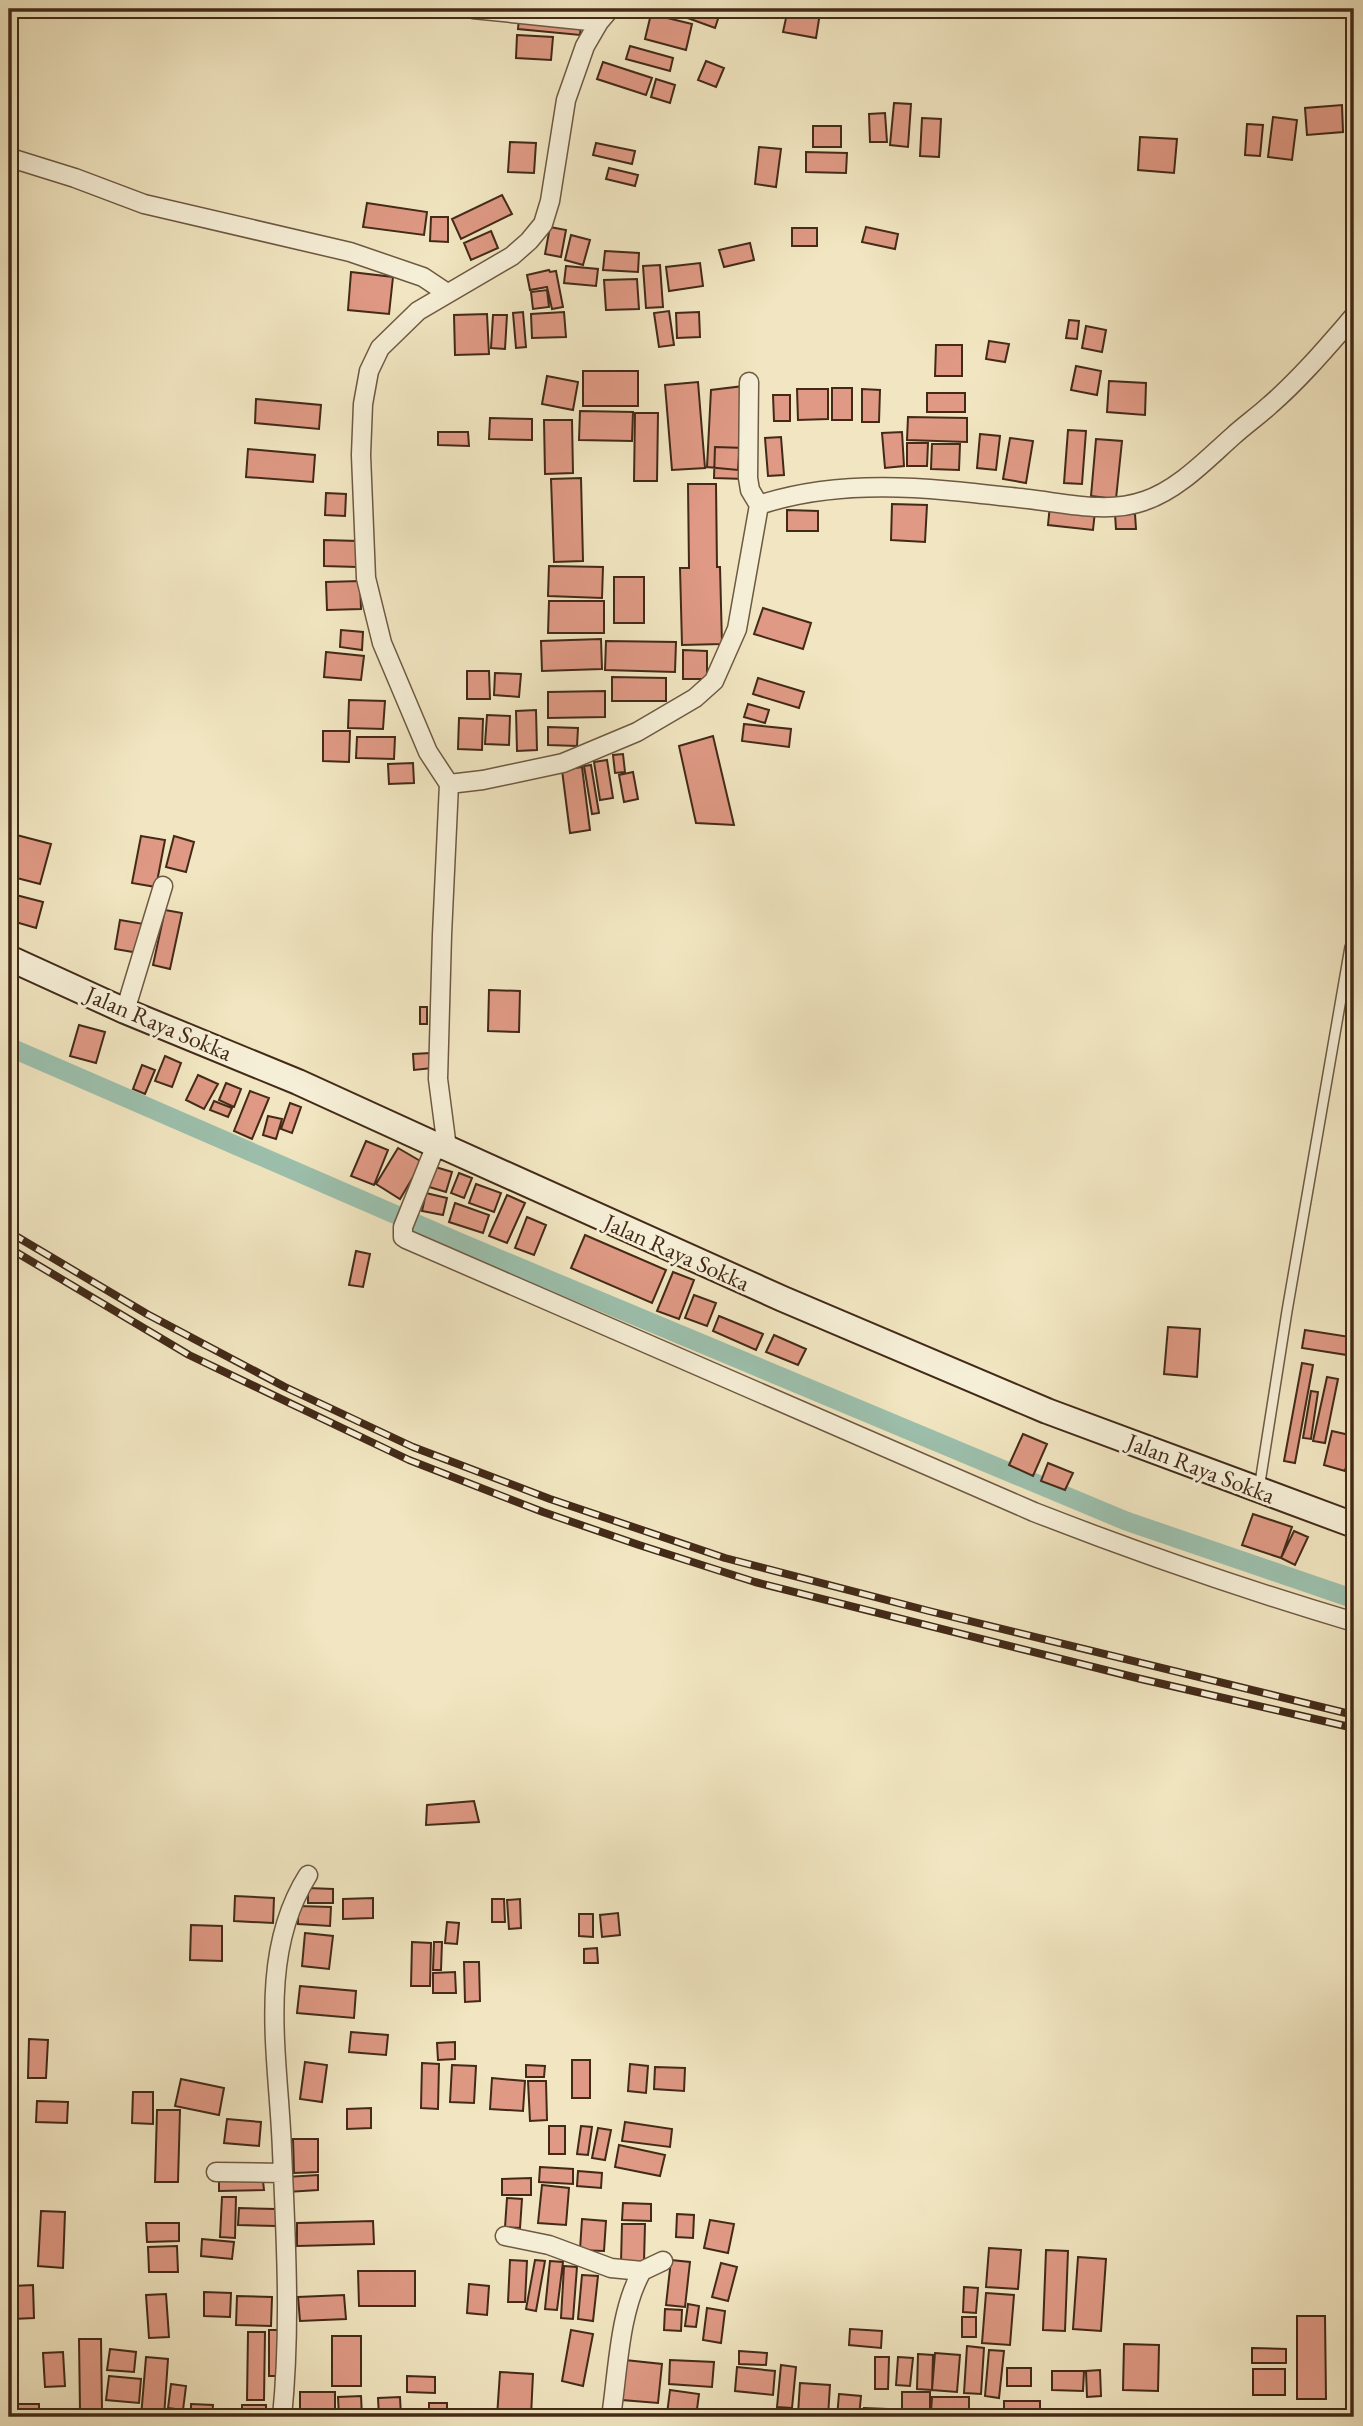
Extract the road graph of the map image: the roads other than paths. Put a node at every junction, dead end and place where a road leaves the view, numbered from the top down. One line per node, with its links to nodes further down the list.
1 (473, 9): 2 (street)
2 (604, 15): 4 (street)
3 (9, 154): 4 (street)
4 (447, 293): 8 (street)
5 (1354, 317): 7 (street)
6 (749, 382): 7 (street)
7 (759, 505): 8 (street)
8 (449, 784): 13 (street)
9 (163, 886): 12 (street)
10 (1350, 947): 14 (lane)
11 (9, 958): 12 (main road, Jalan Raya Sokka)
12 (125, 1011): 13 (main road, Jalan Raya Sokka)
13 (441, 1147): 14 (main road, Jalan Raya Sokka); 16 (street)
14 (1259, 1490): 15 (main road, Jalan Raya Sokka)
15 (1354, 1525)
16 (1354, 1622)
17 (308, 1875): 19 (street)
18 (216, 2172): 19 (street)
19 (283, 2173): 23 (street)
20 (505, 2236): 22 (street)
21 (663, 2261): 22 (street)
22 (642, 2271): 24 (street)
23 (282, 2417)
24 (611, 2417)

